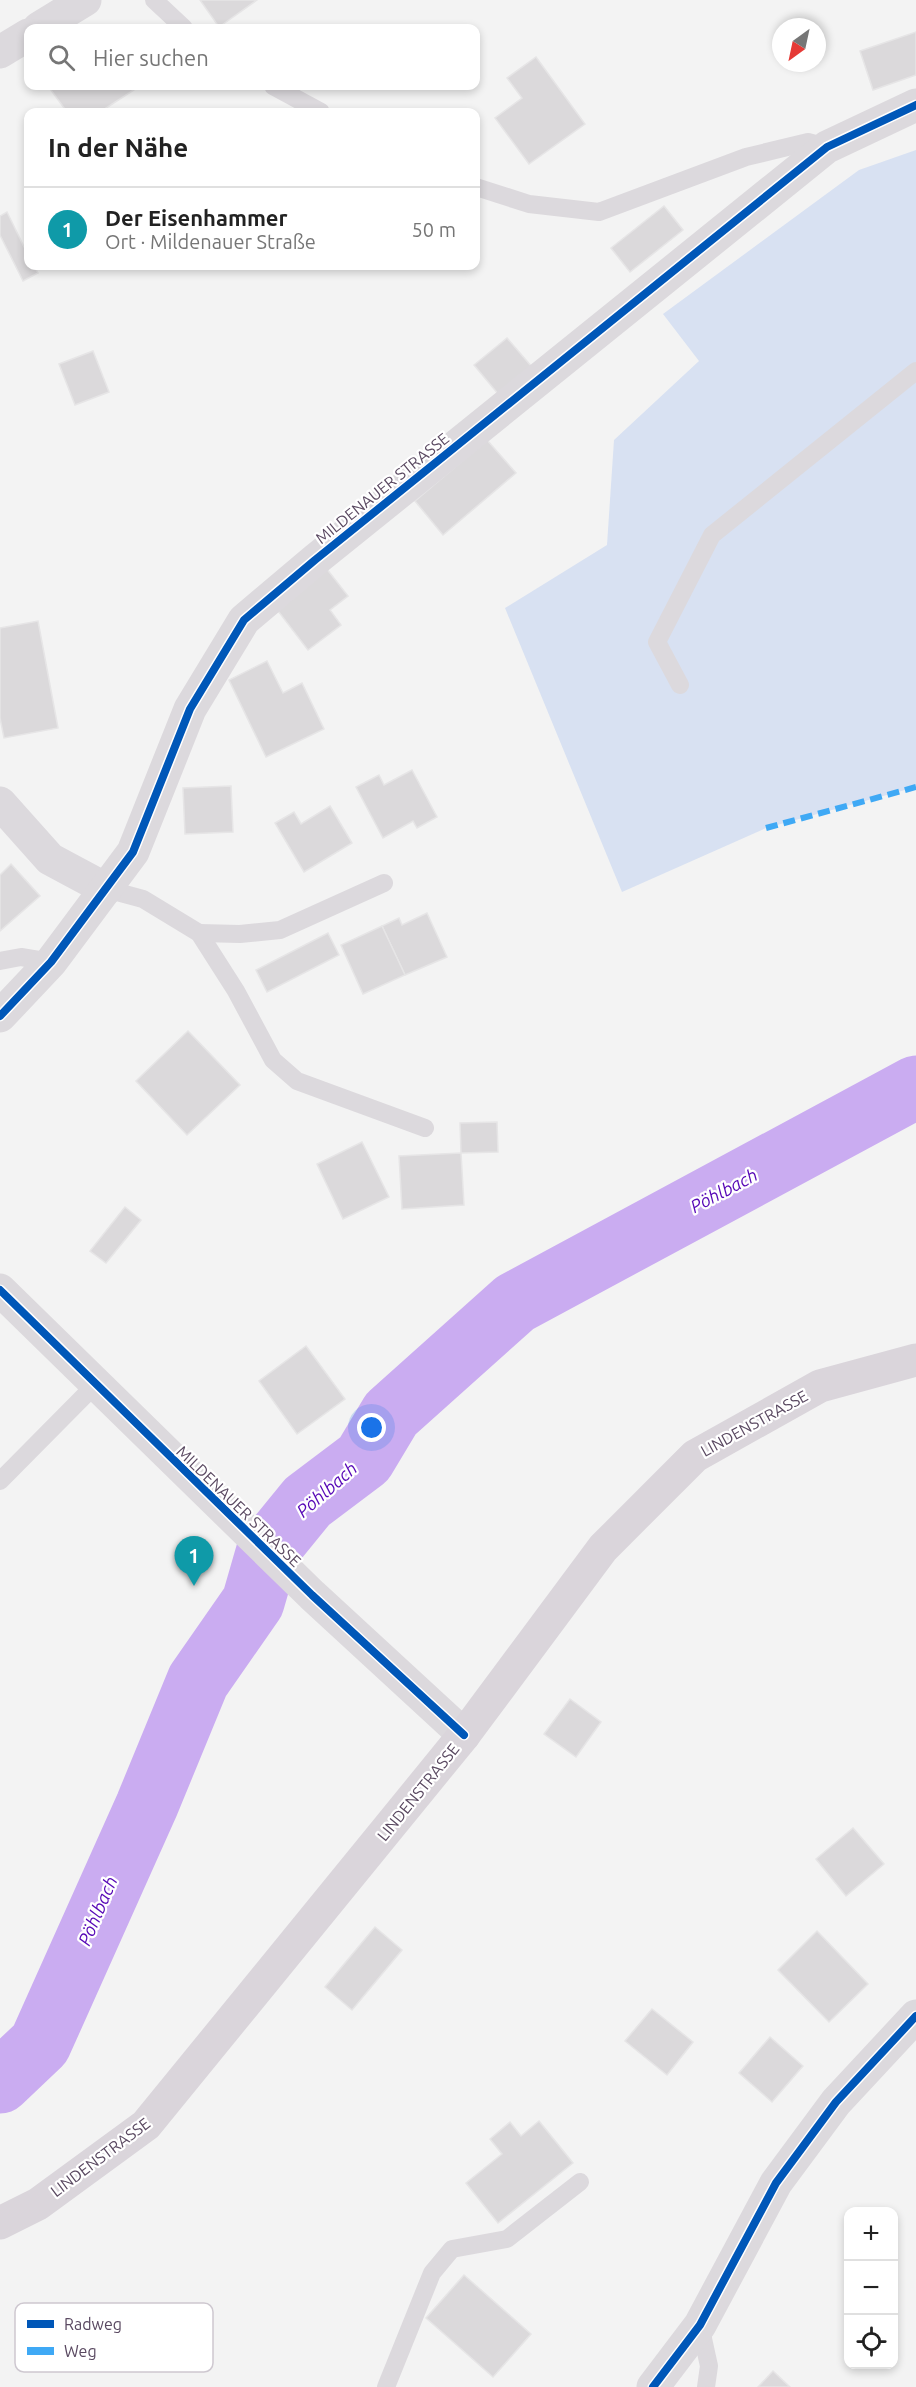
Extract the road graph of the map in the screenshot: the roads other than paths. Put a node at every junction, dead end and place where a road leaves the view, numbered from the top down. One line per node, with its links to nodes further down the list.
1 (85, 0): 3 (street)
2 (154, 0): 4 (lane)
3 (46, 24)
4 (180, 24)
5 (24, 37): 6 (street)
6 (0, 52)
7 (280, 90): 9 (lane)
8 (916, 105): 10 (street, MILDENAUER STRASSE)
9 (314, 108)
10 (827, 147): 11 (lane); 16 (street, MILDENAUER STRASSE)
11 (480, 188)
12 (916, 371): 13 (lane)
13 (680, 685)
14 (0, 803): 16 (street)
15 (384, 883): 17 (lane)
16 (106, 889): 17 (lane); 19 (street, MILDENAUER STRASSE)
17 (199, 933): 21 (lane)
18 (0, 961): 19 (lane)
19 (51, 962): 20 (street, MILDENAUER STRASSE)
20 (0, 1016)
21 (425, 1128)
22 (0, 1290): 24 (street, MILDENAUER STRASSE)
23 (916, 1360): 26 (main road, LINDENSTRASSE)
24 (95, 1385): 25 (lane); 26 (street, MILDENAUER STRASSE)
25 (0, 1481)
26 (464, 1735): 29 (main road, LINDENSTRASSE)
27 (916, 2016): 30 (street)
28 (580, 2182): 31 (lane)
29 (0, 2223)
30 (700, 2325): 32 (street); 33 (lane)
31 (386, 2387)
32 (653, 2387)
33 (706, 2387)

